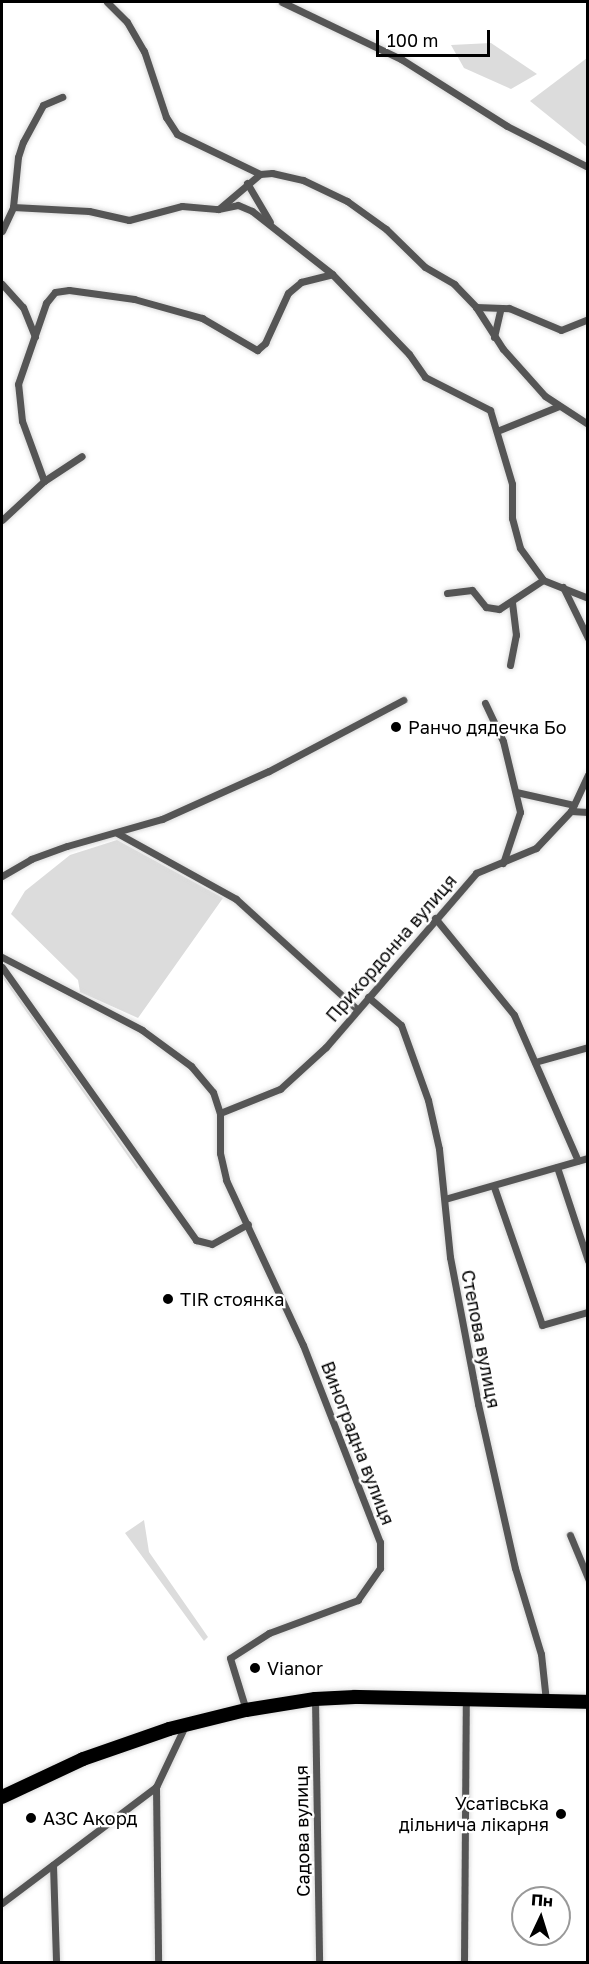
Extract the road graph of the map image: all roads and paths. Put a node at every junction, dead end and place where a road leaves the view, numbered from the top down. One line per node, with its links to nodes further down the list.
1 (107, 2): 5 (street)
2 (282, 2): 4 (street)
3 (62, 97): 7 (street)
4 (588, 167)
5 (260, 174): 6 (street); 13 (street)
6 (247, 183): 8 (street); 9 (street)
7 (13, 207): 8 (street); 10 (street)
8 (218, 209): 9 (street)
9 (273, 227): 11 (street)
10 (2, 231)
11 (332, 274): 16 (street); 20 (street)
12 (2, 284): 16 (street)
13 (476, 307): 14 (street); 17 (street)
14 (500, 310): 15 (street); 17 (street)
15 (588, 319)
16 (35, 338): 22 (street)
17 (494, 338): 18 (street)
18 (558, 406): 19 (street); 20 (street)
19 (588, 424)
20 (497, 431): 24 (street)
21 (82, 456): 22 (street)
22 (44, 481): 23 (street)
23 (2, 520)
24 (543, 580): 25 (street); 28 (street)
25 (562, 587): 27 (street); 29 (street)
26 (447, 593): 28 (street)
27 (588, 598)
28 (512, 602): 30 (street)
29 (588, 638)
30 (510, 665)
31 (403, 700): 37 (street)
32 (485, 703): 34 (street)
33 (588, 774): 35 (street, Прикордонна вулиця)
34 (516, 792): 35 (street); 38 (street)
35 (573, 808): 36 (street); 38 (street, Прикордонна вулиця)
36 (588, 812)
37 (117, 833): 39 (street); 44 (street)
38 (503, 863): 40 (street, Прикордонна вулиця)
39 (2, 876)
40 (435, 918): 43 (street, Прикордонна вулиця); 46 (street)
41 (2, 957): 47 (street)
42 (2, 967): 53 (street)
43 (368, 997): 44 (street, Прикордонна вулиця); 52 (street, Степова вулиця)
44 (357, 1010): 47 (street, Прикордонна вулиця)
45 (588, 1047): 46 (street)
46 (535, 1062): 49 (street)
47 (220, 1113): 53 (street, Виноградна вулиця)
48 (588, 1158): 49 (street)
49 (578, 1161): 50 (street)
50 (557, 1167): 51 (street); 54 (street)
51 (494, 1187): 52 (street); 55 (street)
52 (445, 1199): 60 (street, Степова вулиця)
53 (248, 1224): 62 (street, Виноградна вулиця)
54 (588, 1261)
55 (588, 1312)
56 (570, 1534): 57 (street)
57 (588, 1578)
58 (315, 1699): 59 (highway); 62 (highway); 70 (street, Садова вулиця)
59 (466, 1699): 60 (highway); 71 (street)
60 (546, 1701): 61 (highway)
61 (588, 1702)
62 (246, 1710): 63 (highway)
63 (186, 1725): 64 (street); 65 (highway)
64 (156, 1787): 66 (street); 69 (street)
65 (2, 1797)
66 (53, 1865): 67 (street); 68 (street)
67 (2, 1903)
68 (56, 1962)
69 (158, 1962)
70 (319, 1962)
71 (464, 1962)

